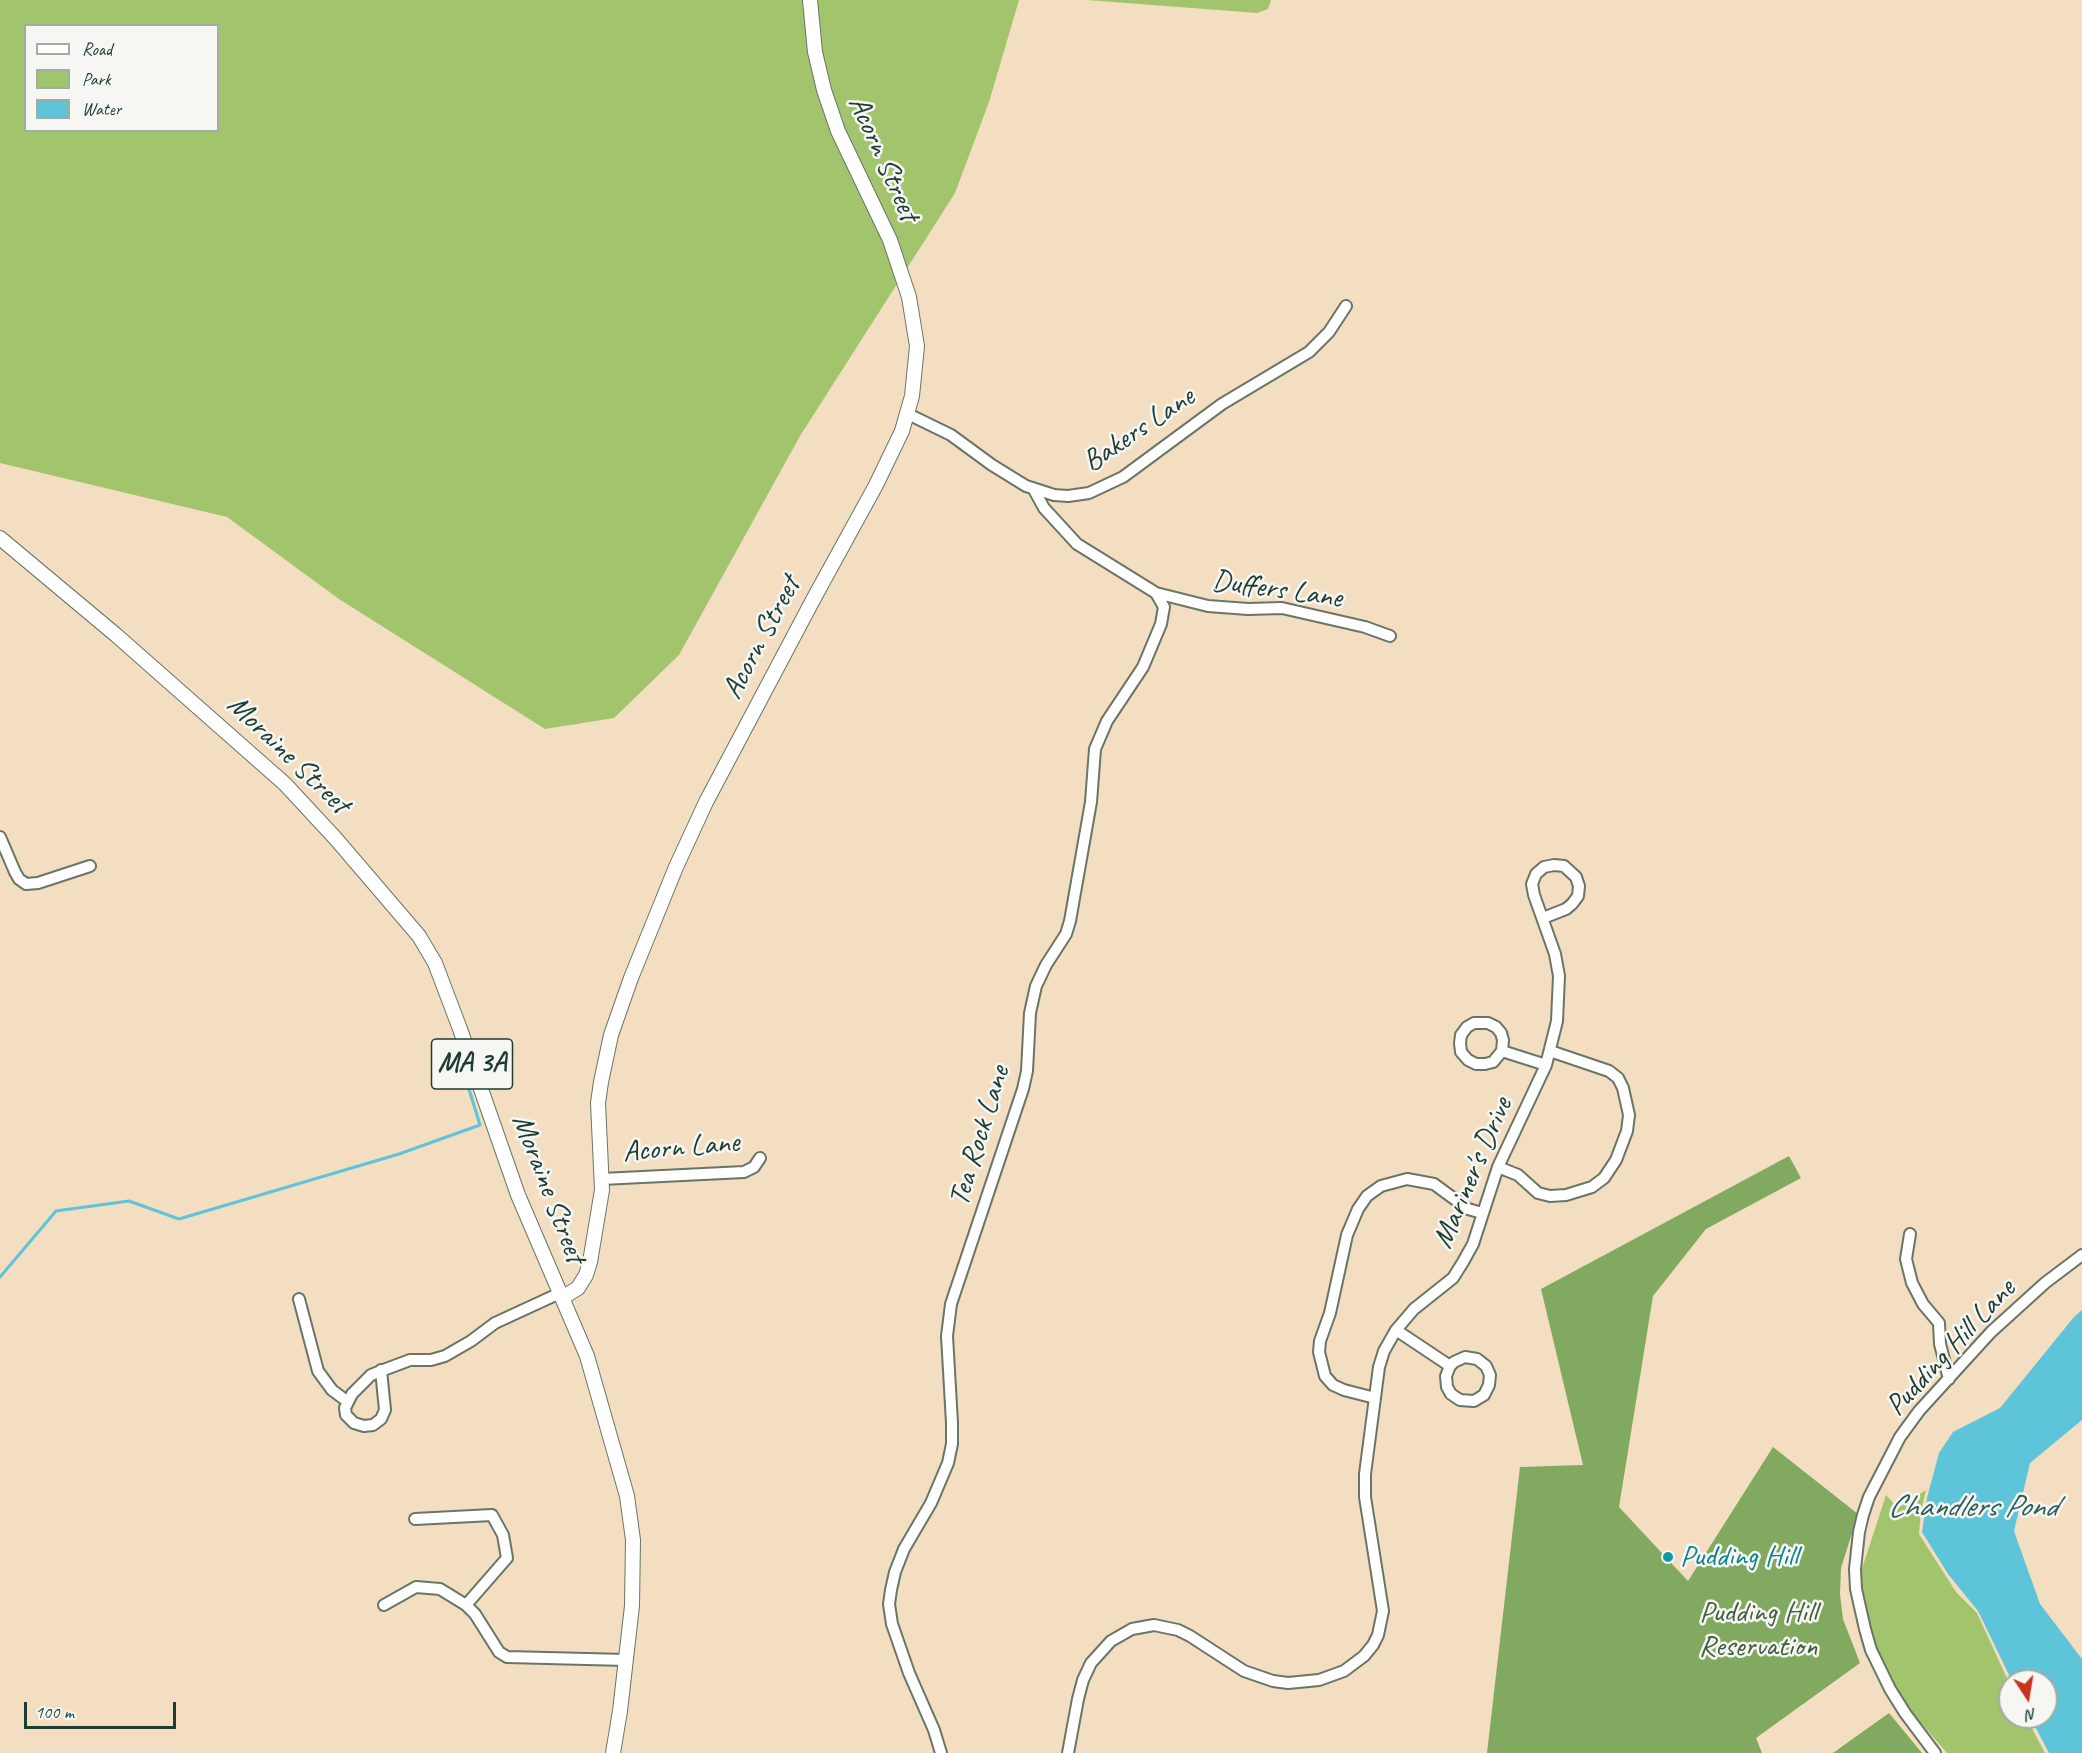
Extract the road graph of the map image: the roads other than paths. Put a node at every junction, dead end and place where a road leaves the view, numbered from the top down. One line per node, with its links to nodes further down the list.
1 (810, 0): 3 (main road, Acorn Street)
2 (1346, 306): 4 (street, Bakers Lane)
3 (908, 414): 4 (street, Bakers Lane); 16 (main road, Acorn Street)
4 (1033, 488): 6 (street)
5 (0, 538): 20 (main road, Moraine Street / MA 3A)
6 (1156, 593): 7 (street, Duffers Lane); 33 (street, Tea Rock Lane)
7 (1390, 636)
8 (0, 837): 9 (street)
9 (90, 866)
10 (1543, 918): 10 (street, Mariner's Drive); 12 (street, Mariner's Drive)
11 (1502, 1051): 11 (street); 13 (street)
12 (1550, 1051): 13 (street, Mariner's Drive); 15 (street)
13 (1546, 1065): 15 (street, Mariner's Drive)
14 (760, 1158): 16 (street, Acorn Lane)
15 (1498, 1167): 17 (street, Mariner's Drive)
16 (602, 1179): 20 (main road, Acorn Street)
17 (1482, 1213): 22 (street, Mariner's Drive); 26 (street)
18 (1910, 1234): 25 (street)
19 (2082, 1254): 25 (street, Pudding Hill Lane)
20 (561, 1296): 24 (street); 31 (main road, Moraine Street / MA 3A)
21 (299, 1299): 27 (street)
22 (1396, 1330): 23 (street); 26 (street, Mariner's Drive)
23 (1449, 1366): 23 (street)
24 (381, 1371): 27 (street); 27 (street)
25 (1949, 1380): 35 (street, Pudding Hill Lane)
26 (1375, 1398): 34 (street, Mariner's Drive)
27 (348, 1402)
28 (415, 1520): 30 (street)
29 (384, 1605): 30 (street)
30 (466, 1605): 31 (street)
31 (626, 1660): 32 (main road, Moraine Street / MA 3A)
32 (613, 1753)
33 (941, 1753)
34 (1068, 1753)
35 (1935, 1753)

